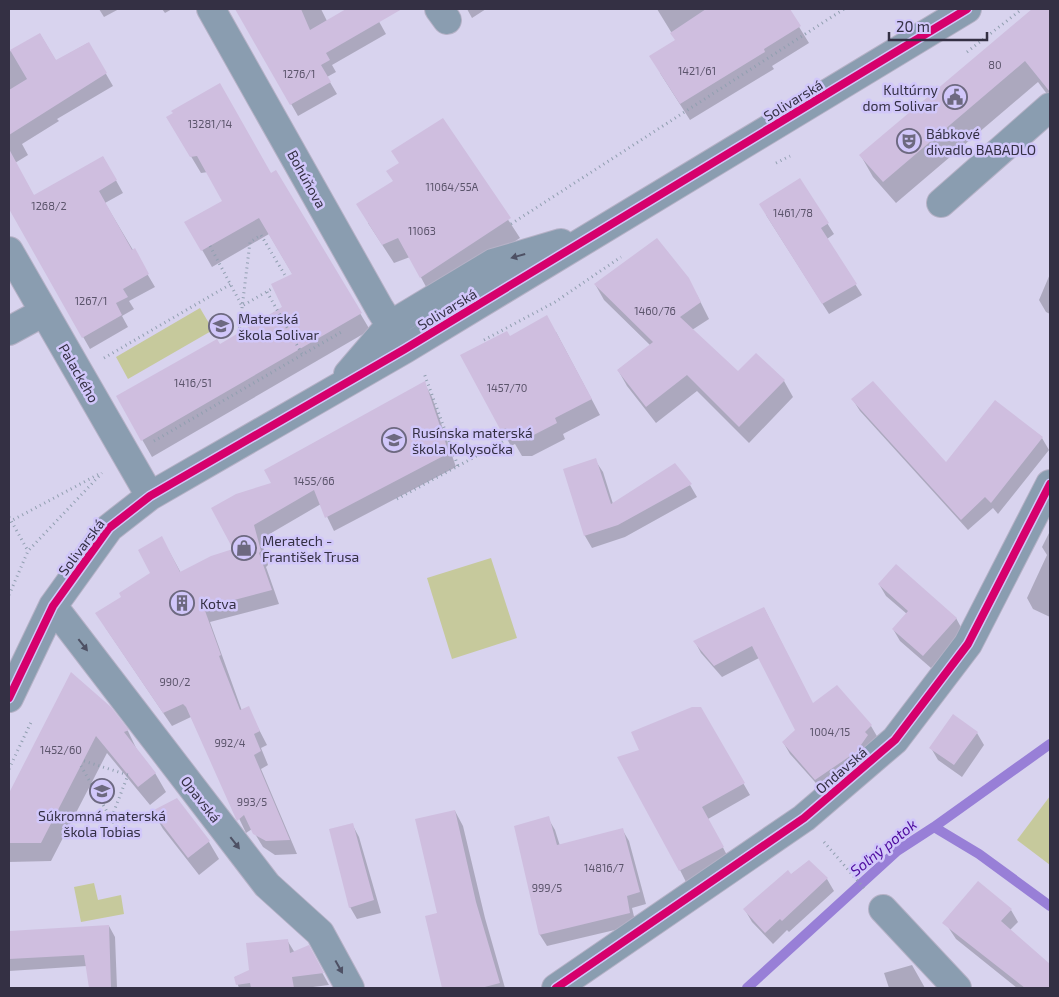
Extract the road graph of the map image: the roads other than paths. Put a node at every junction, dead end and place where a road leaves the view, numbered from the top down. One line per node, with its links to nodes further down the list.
1 (211, 9): 8 (street, Bohúňova)
2 (967, 9): 5 (street, Solivarská)
3 (1050, 107): 4 (street)
4 (941, 203)
5 (598, 232): 8 (street, one-way to 8); 10 (street, Solivarská)
6 (9, 251): 7 (street, Palackého)
7 (44, 312): 9 (street); 13 (street, Palackého)
8 (390, 325): 10 (street, Bohúňova); 11 (street)
9 (9, 331)
10 (405, 349): 11 (street, Solivarská)
11 (334, 390): 13 (street, Solivarská)
12 (1050, 484): 18 (street, Ondavská)
13 (150, 496): 14 (street, Solivarská)
14 (53, 606): 15 (street, Solivarská); 17 (street, Opavská, one-way to 17)
15 (9, 698)
16 (883, 909): 19 (street)
17 (350, 988)
18 (556, 988)
19 (957, 988)

